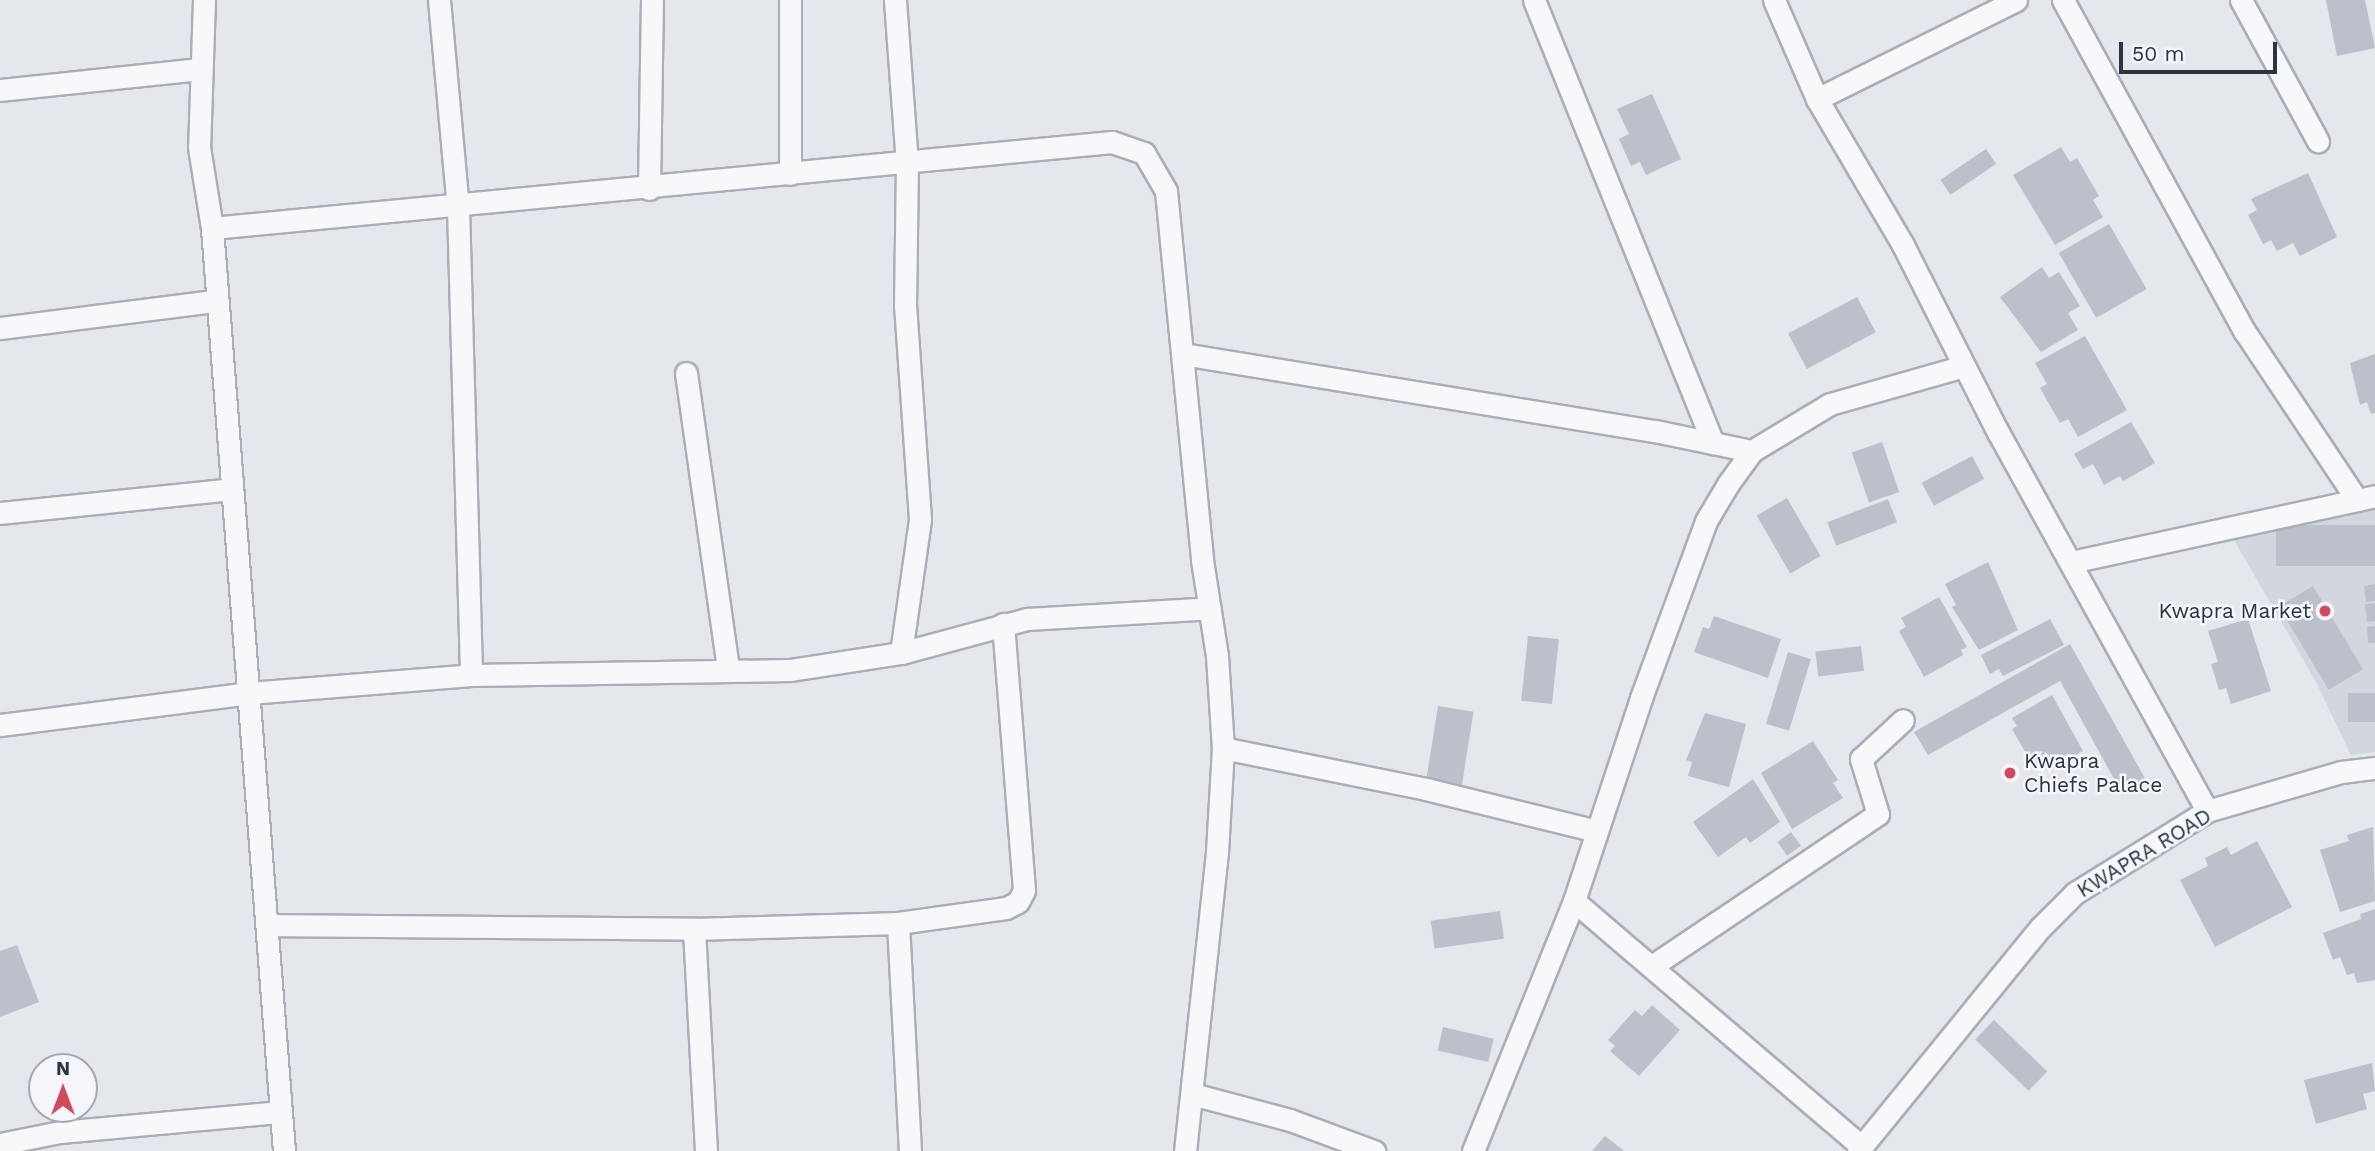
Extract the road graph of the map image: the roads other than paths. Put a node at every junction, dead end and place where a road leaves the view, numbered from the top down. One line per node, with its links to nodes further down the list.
1 (204, 0): 11 (street)
2 (439, 0): 18 (street)
3 (652, 0): 17 (street)
4 (790, 0): 16 (street)
5 (895, 0): 15 (street)
6 (1534, 0): 25 (street)
7 (1774, 0): 13 (street)
8 (2015, 0): 13 (street)
9 (2063, 0): 28 (street)
10 (2241, 0): 14 (street)
11 (199, 69): 12 (street); 19 (street)
12 (0, 90)
13 (1817, 99): 23 (street)
14 (2318, 141)
15 (907, 164): 16 (street); 22 (street); 33 (street)
16 (790, 174): 17 (street)
17 (649, 189): 18 (street)
18 (458, 207): 19 (street); 35 (street)
19 (212, 228): 20 (street)
20 (215, 301): 21 (street); 27 (street)
21 (0, 328)
22 (1183, 354): 25 (street); 31 (street)
23 (1964, 366): 26 (street); 30 (street)
24 (686, 373): 34 (street)
25 (1713, 443): 26 (street)
26 (1752, 451): 42 (street)
27 (231, 489): 29 (street); 36 (street)
28 (2366, 498): 30 (street)
29 (0, 513)
30 (2071, 562): 41 (street)
31 (1210, 608): 32 (street); 39 (street)
32 (1003, 624): 33 (street); 44 (street)
33 (901, 653): 34 (street)
34 (728, 669): 35 (street)
35 (471, 675): 36 (street)
36 (249, 693): 38 (street); 45 (street)
37 (1903, 720): 47 (street)
38 (0, 725)
39 (1223, 748): 42 (street); 48 (street)
40 (2375, 768): 41 (street, KWAPRA ROAD)
41 (2207, 811): 51 (street, KWAPRA ROAD)
42 (1597, 831): 43 (street)
43 (1574, 901): 47 (street); 57 (street)
44 (898, 923): 46 (street); 54 (street)
45 (269, 925): 46 (street); 49 (street)
46 (694, 929): 53 (street)
47 (1652, 966): 51 (street)
48 (1192, 1094): 55 (street); 56 (street)
49 (281, 1112): 50 (street); 52 (street)
50 (0, 1144)
51 (1860, 1149)
52 (284, 1151)
53 (706, 1151)
54 (910, 1151)
55 (1185, 1151)
56 (1374, 1151)
57 (1473, 1151)

